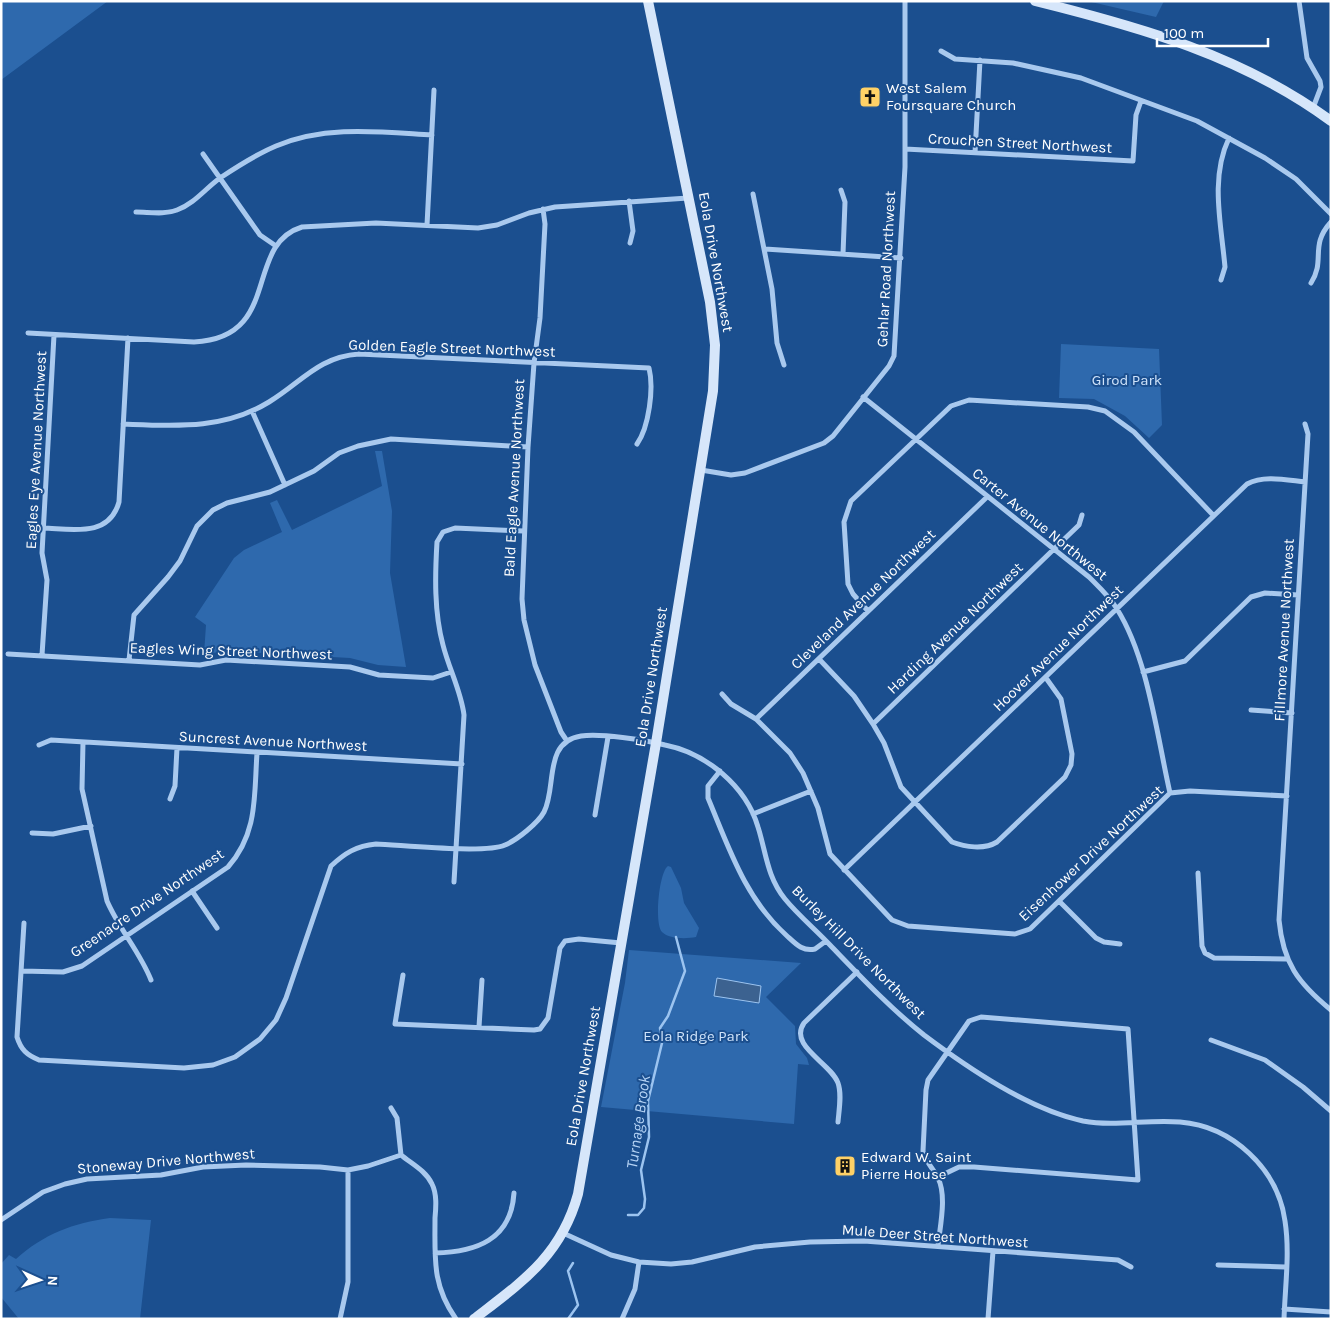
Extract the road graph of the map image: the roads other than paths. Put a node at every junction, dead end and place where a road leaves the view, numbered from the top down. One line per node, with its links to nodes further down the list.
1 (648, 1): 19 (main road, Eola Drive Northwest)
2 (905, 1): 13 (street, Gehlar Road Northwest)
3 (1036, 1): 9 (main road)
4 (1299, 1): 9 (street)
5 (941, 51): 6 (street)
6 (980, 60): 8 (street); 14 (street)
7 (434, 90): 11 (street)
8 (1141, 100): 12 (street); 14 (street, Crouchen Street Northwest)
9 (1313, 108): 10 (main road)
10 (1331, 121)
11 (432, 135): 16 (street); 25 (street)
12 (1229, 138): 23 (street); 31 (street)
13 (906, 150): 14 (street, Crouchen Street Northwest); 30 (street, Gehlar Road Northwest)
14 (975, 153)
15 (202, 154): 16 (street)
16 (220, 178): 22 (street); 27 (street)
17 (841, 190): 29 (street)
18 (753, 194): 28 (street)
19 (689, 198): 20 (street); 45 (main road, Eola Drive Northwest)
20 (629, 202): 21 (street); 26 (street)
21 (543, 209): 25 (street); 36 (street, Bald Eagle Avenue Northwest)
22 (136, 212)
23 (1331, 214)
24 (1331, 222): 32 (street)
25 (427, 225): 27 (street)
26 (630, 243)
27 (276, 246): 35 (street)
28 (764, 250): 29 (street); 37 (street)
29 (843, 254): 30 (street)
30 (901, 258): 38 (street, Gehlar Road Northwest)
31 (1221, 280)
32 (1311, 282)
33 (28, 334): 34 (street)
34 (54, 335): 35 (street); 51 (street, Eagles Eye Avenue Northwest)
35 (128, 338): 40 (street)
36 (534, 363): 39 (street, Golden Eagle Street Northwest); 43 (street, Golden Eagle Street Northwest); 44 (street, Bald Eagle Avenue Northwest)
37 (784, 365)
38 (863, 397): 42 (street, Carter Avenue Northwest); 45 (street, Gehlar Road Northwest)
39 (252, 411): 40 (street, Golden Eagle Street Northwest); 47 (street)
40 (123, 424): 51 (street)
41 (1305, 424): 46 (street, Fillmore Avenue Northwest)
42 (916, 439): 48 (street, Carter Avenue Northwest); 50 (street); 56 (street)
43 (637, 444)
44 (528, 447): 47 (street); 52 (street, Bald Eagle Avenue Northwest)
45 (700, 470): 72 (main road, Eola Drive Northwest)
46 (1305, 482): 50 (street, Hoover Avenue Northwest); 54 (street, Fillmore Avenue Northwest)
47 (286, 485): 60 (street)
48 (987, 497): 53 (street, Carter Avenue Northwest); 56 (street, Cleveland Avenue Northwest)
49 (1082, 515): 53 (street, Harding Avenue Northwest)
50 (1213, 515): 55 (street, Hoover Avenue Northwest)
51 (43, 528): 58 (street, Eagles Eye Avenue Northwest)
52 (523, 531): 61 (street); 70 (street, Bald Eagle Avenue Northwest)
53 (1054, 550): 55 (street, Carter Avenue Northwest); 68 (street, Harding Avenue Northwest)
54 (1298, 596): 62 (street); 66 (street, Fillmore Avenue Northwest)
55 (1117, 608): 62 (street, Carter Avenue Northwest); 63 (street, Hoover Avenue Northwest)
56 (868, 612): 59 (street, Cleveland Avenue Northwest)
57 (8, 654): 58 (street, Eagles Wing Street Northwest)
58 (42, 655): 60 (street, Eagles Wing Street Northwest)
59 (819, 659): 67 (street, Cleveland Avenue Northwest); 68 (street)
60 (129, 660): 61 (street, Eagles Wing Street Northwest)
61 (451, 672): 76 (street)
62 (1143, 672): 79 (street, Carter Avenue Northwest)
63 (1046, 678): 82 (street, Hoover Avenue Northwest); 82 (street)
64 (722, 694): 67 (street, Eisenhower Drive Northwest)
65 (1251, 710): 66 (street)
66 (1292, 713): 80 (street, Fillmore Avenue Northwest)
67 (756, 719): 78 (street, Eisenhower Drive Northwest)
68 (873, 724): 82 (street)
69 (608, 737): 70 (street, Burley Hill Drive Northwest); 72 (street, Burley Hill Drive Northwest); 84 (street)
70 (568, 741): 87 (street)
71 (83, 742): 73 (street, Suncrest Avenue Northwest); 74 (street, Suncrest Avenue Northwest); 85 (street)
72 (656, 743): 77 (street, Burley Hill Drive Northwest); 97 (main road, Eola Drive Northwest)
73 (39, 745)
74 (177, 748): 75 (street, Suncrest Avenue Northwest); 81 (street)
75 (257, 753): 76 (street, Suncrest Avenue Northwest); 91 (street, Greenacre Drive Northwest)
76 (462, 764): 87 (street)
77 (720, 771): 83 (street, Burley Hill Drive Northwest); 96 (street)
78 (810, 791): 83 (street); 88 (street, Eisenhower Drive Northwest)
79 (1170, 793): 80 (street, Eisenhower Drive Northwest); 92 (street, Eisenhower Drive Northwest)
80 (1287, 796): 99 (street, Fillmore Avenue Northwest)
81 (170, 799)
82 (915, 803): 88 (street, Hoover Avenue Northwest)
83 (754, 814): 96 (street, Burley Hill Drive Northwest)
84 (595, 815)
85 (91, 826): 86 (street); 95 (street)
86 (32, 833)
87 (456, 847): 90 (street); 100 (street)
88 (844, 870): 92 (street, Eisenhower Drive Northwest)
89 (1198, 873): 99 (street)
90 (454, 882)
91 (192, 892): 94 (street); 95 (street, Greenacre Drive Northwest)
92 (1059, 901): 98 (street)
93 (24, 923): 100 (street)
94 (217, 928)
95 (126, 936): 100 (street, Greenacre Drive Northwest); 103 (street)
96 (826, 941): 101 (street, Burley Hill Drive Northwest)
97 (621, 943): 106 (street); 118 (main road, Eola Drive Northwest)
98 (1120, 944)
99 (1286, 959): 105 (street)
100 (22, 971)
101 (857, 972): 108 (street, Burley Hill Drive Northwest); 111 (street)
102 (403, 975): 106 (street)
103 (151, 980)
104 (482, 980): 106 (street)
105 (1331, 1010)
106 (479, 1027)
107 (1210, 1040): 110 (street)
108 (947, 1052): 112 (street, Burley Hill Drive Northwest); 112 (street); 115 (street)
109 (391, 1108): 113 (street)
110 (1331, 1111)
111 (838, 1122)
112 (1135, 1123): 115 (street); 125 (street, Burley Hill Drive Northwest)
113 (401, 1155): 114 (street, Stoneway Drive Northwest); 121 (street)
114 (348, 1170): 117 (street, Stoneway Drive Northwest); 128 (street)
115 (938, 1177): 119 (street)
116 (514, 1193): 121 (street)
117 (1, 1220)
118 (564, 1233): 122 (street, Mule Deer Street Northwest); 130 (main road, Eola Drive Northwest)
119 (938, 1246): 120 (street, Mule Deer Street Northwest); 122 (street, Mule Deer Street Northwest)
120 (993, 1251): 124 (street, Mule Deer Street Northwest); 132 (street)
121 (435, 1253): 129 (street)
122 (639, 1262): 131 (street)
123 (1218, 1265): 125 (street)
124 (1130, 1267)
125 (1286, 1267): 126 (street, Burley Hill Drive Northwest)
126 (1284, 1309): 127 (street); 133 (street, Burley Hill Drive Northwest)
127 (1331, 1312)
128 (340, 1319)
129 (456, 1319)
130 (474, 1319)
131 (622, 1319)
132 (988, 1319)
133 (1284, 1319)

